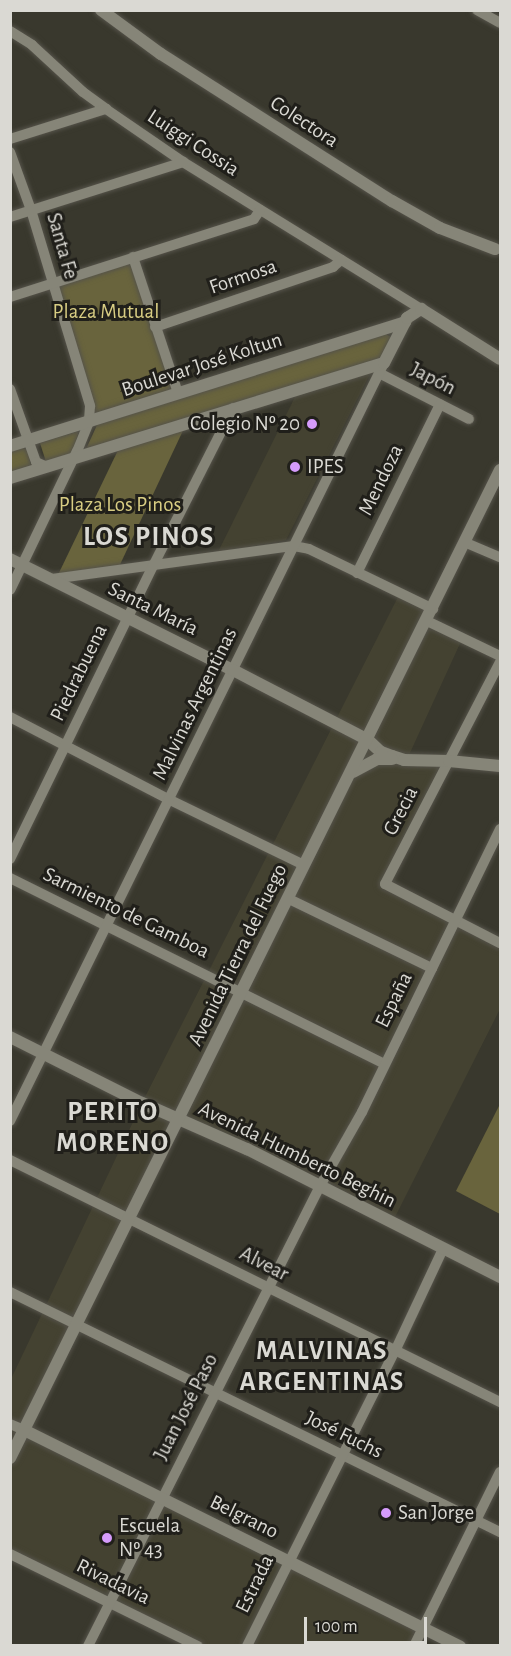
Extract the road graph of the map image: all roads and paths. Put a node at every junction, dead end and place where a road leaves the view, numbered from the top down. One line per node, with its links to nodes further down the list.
1 (101, 10): 12 (street, Colectora)
2 (477, 10): 3 (street)
3 (501, 23)
4 (10, 31): 5 (street, Luiggi Cossia)
5 (106, 109): 6 (street); 8 (street, Luiggi Cossia)
6 (10, 138)
7 (10, 152): 9 (street, Santa Fe)
8 (183, 162): 9 (street); 10 (street, Luiggi Cossia)
9 (31, 210): 11 (street); 15 (street, Santa Fe)
10 (260, 210): 13 (street); 14 (street, Luiggi Cossia)
11 (10, 217)
12 (495, 249)
13 (133, 257): 15 (street); 19 (street)
14 (342, 260): 17 (street, Luiggi Cossia); 19 (street, Formosa)
15 (51, 284): 16 (street); 27 (street, Santa Fe)
16 (10, 297)
17 (421, 309): 18 (street, Malvinas Argentinas); 20 (street)
18 (405, 322): 21 (street, Malvinas Argentinas); 23 (street, Boulevar José Koltun)
19 (155, 327): 23 (street)
20 (501, 359)
21 (381, 368): 24 (street, Japón); 25 (street); 35 (street, Malvinas Argentinas)
22 (10, 389): 28 (street)
23 (178, 393): 27 (street, Boulevar José Koltun)
24 (440, 405): 26 (street, Japón); 40 (street, Mendoza)
25 (233, 408): 30 (street); 39 (street, Piedrabuena)
26 (469, 419)
27 (89, 422): 28 (street, Boulevar José Koltun); 30 (street)
28 (28, 441): 29 (street, Boulevar José Koltun); 31 (street)
29 (10, 446)
30 (71, 460): 31 (street); 38 (street)
31 (47, 467): 33 (street)
32 (500, 471): 34 (street, Avenida Tierra del Fuego)
33 (10, 478)
34 (464, 542): 36 (street); 43 (street, Avenida Tierra del Fuego)
35 (294, 546): 39 (street); 40 (street); 48 (street, Malvinas Argentinas)
36 (501, 557)
37 (10, 559): 38 (street, Santa María)
38 (23, 565): 41 (street, Santa María); 42 (street)
39 (153, 566): 41 (street); 44 (street, Piedrabuena)
40 (357, 573): 43 (street)
41 (52, 579): 44 (street, Santa María)
42 (10, 590)
43 (434, 609): 45 (street, Avenida Tierra del Fuego)
44 (128, 618): 48 (street, Santa María); 51 (street, Piedrabuena)
45 (428, 621): 46 (street); 50 (street, Avenida Tierra del Fuego)
46 (501, 656)
47 (501, 662): 52 (street, Grecia)
48 (233, 670): 50 (street, Santa María); 57 (street, Malvinas Argentinas)
49 (10, 717): 51 (street)
50 (371, 742): 52 (street, Santa María); 54 (street, Santa María); 56 (street, Avenida Tierra del Fuego)
51 (64, 746): 57 (street); 59 (street, Piedrabuena)
52 (450, 758): 53 (street, Santa María); 54 (street, Santa María); 55 (street, Santa María); 63 (street, Grecia)
53 (501, 759)
54 (404, 760): 56 (street)
55 (501, 766)
56 (352, 772): 60 (street, Avenida Tierra del Fuego)
57 (170, 800): 60 (street); 64 (street, Malvinas Argentinas)
58 (501, 829): 63 (street, España)
59 (10, 859)
60 (304, 865): 62 (street, Avenida Tierra del Fuego)
61 (10, 878): 64 (street, Sarmiento de Gamboa)
62 (289, 899): 66 (street); 67 (street, Avenida Tierra del Fuego)
63 (456, 920): 65 (street); 66 (street, España)
64 (107, 925): 67 (street, Sarmiento de Gamboa); 69 (street, Malvinas Argentinas)
65 (501, 943)
66 (432, 968): 70 (street, España)
67 (241, 992): 70 (street, Sarmiento de Gamboa); 71 (street, Avenida Tierra del Fuego)
68 (10, 1037): 69 (street, Avenida Humberto Beghin)
69 (44, 1054): 71 (street, Avenida Humberto Beghin); 72 (street, Malvinas Argentinas)
70 (384, 1064): 74 (street, España)
71 (180, 1119): 74 (street, Avenida Humberto Beghin); 75 (street, Avenida Tierra del Fuego)
72 (10, 1121)
73 (10, 1160): 75 (street, Alvear)
74 (320, 1186): 76 (street, Avenida Humberto Beghin); 78 (street, Juan José Paso)
75 (129, 1218): 78 (street, Alvear); 80 (street, Avenida Tierra del Fuego)
76 (443, 1249): 77 (street, Avenida Humberto Beghin); 81 (street, Estrada)
77 (501, 1277)
78 (268, 1287): 81 (street, Alvear); 82 (street, Juan José Paso)
79 (10, 1292): 80 (street, José Fuchs)
80 (77, 1324): 82 (street, José Fuchs); 85 (street, Avenida Tierra del Fuego)
81 (395, 1351): 83 (street, Alvear); 86 (street, Estrada)
82 (215, 1395): 86 (street, José Fuchs); 89 (street, Juan José Paso)
83 (501, 1402)
84 (10, 1424): 85 (street, Belgrano)
85 (24, 1430): 87 (street, Avenida Tierra del Fuego); 89 (street, Belgrano)
86 (342, 1456): 90 (street, José Fuchs); 93 (street, Estrada)
87 (10, 1458)
88 (501, 1472): 90 (street)
89 (162, 1498): 93 (street, Belgrano); 94 (street, Juan José Paso)
90 (476, 1520): 91 (street, José Fuchs); 95 (street)
91 (501, 1532)
92 (10, 1554): 94 (street, Rivadavia)
93 (288, 1561): 95 (street, Belgrano); 98 (street, Estrada)
94 (110, 1603): 96 (street, Juan José Paso); 97 (street, Rivadavia)
95 (423, 1627): 99 (street); 100 (street, Belgrano)
96 (88, 1646)
97 (198, 1646)
98 (247, 1646)
99 (414, 1646)
100 (460, 1646)

